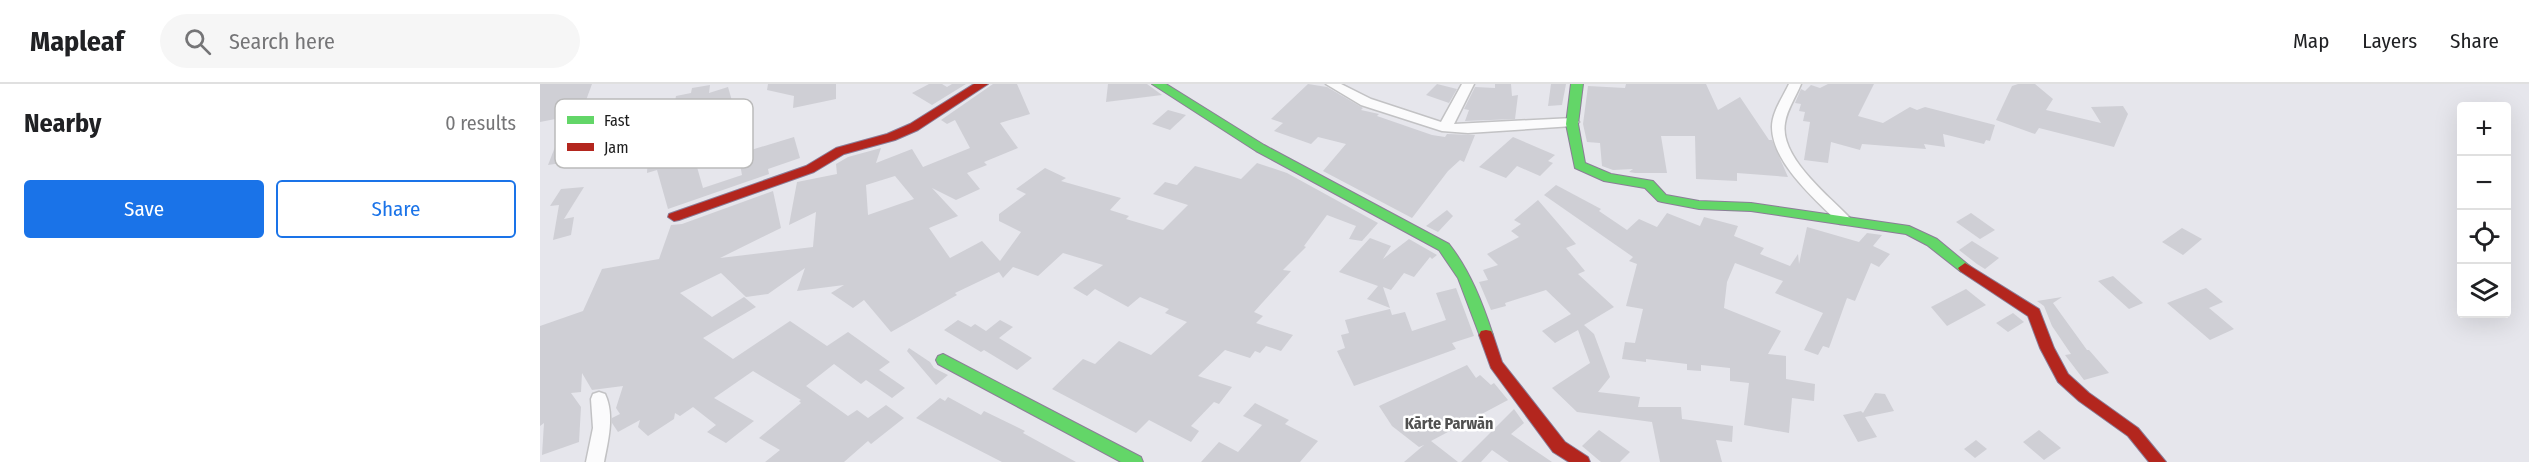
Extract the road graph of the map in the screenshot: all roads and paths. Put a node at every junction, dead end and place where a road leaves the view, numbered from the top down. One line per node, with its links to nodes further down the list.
1 (982, 84): 9 (street)
2 (1158, 84): 15 (street)
3 (1332, 84): 8 (street)
4 (1468, 84): 8 (street)
5 (1577, 84): 7 (street)
6 (1795, 84): 10 (street)
7 (1573, 122): 8 (street); 10 (street)
8 (1442, 127)
9 (674, 217)
10 (1845, 221): 16 (street)
11 (943, 360): 14 (street)
12 (598, 399): 13 (street)
13 (595, 462)
14 (1135, 462)
15 (1582, 462)
16 (2158, 462)

